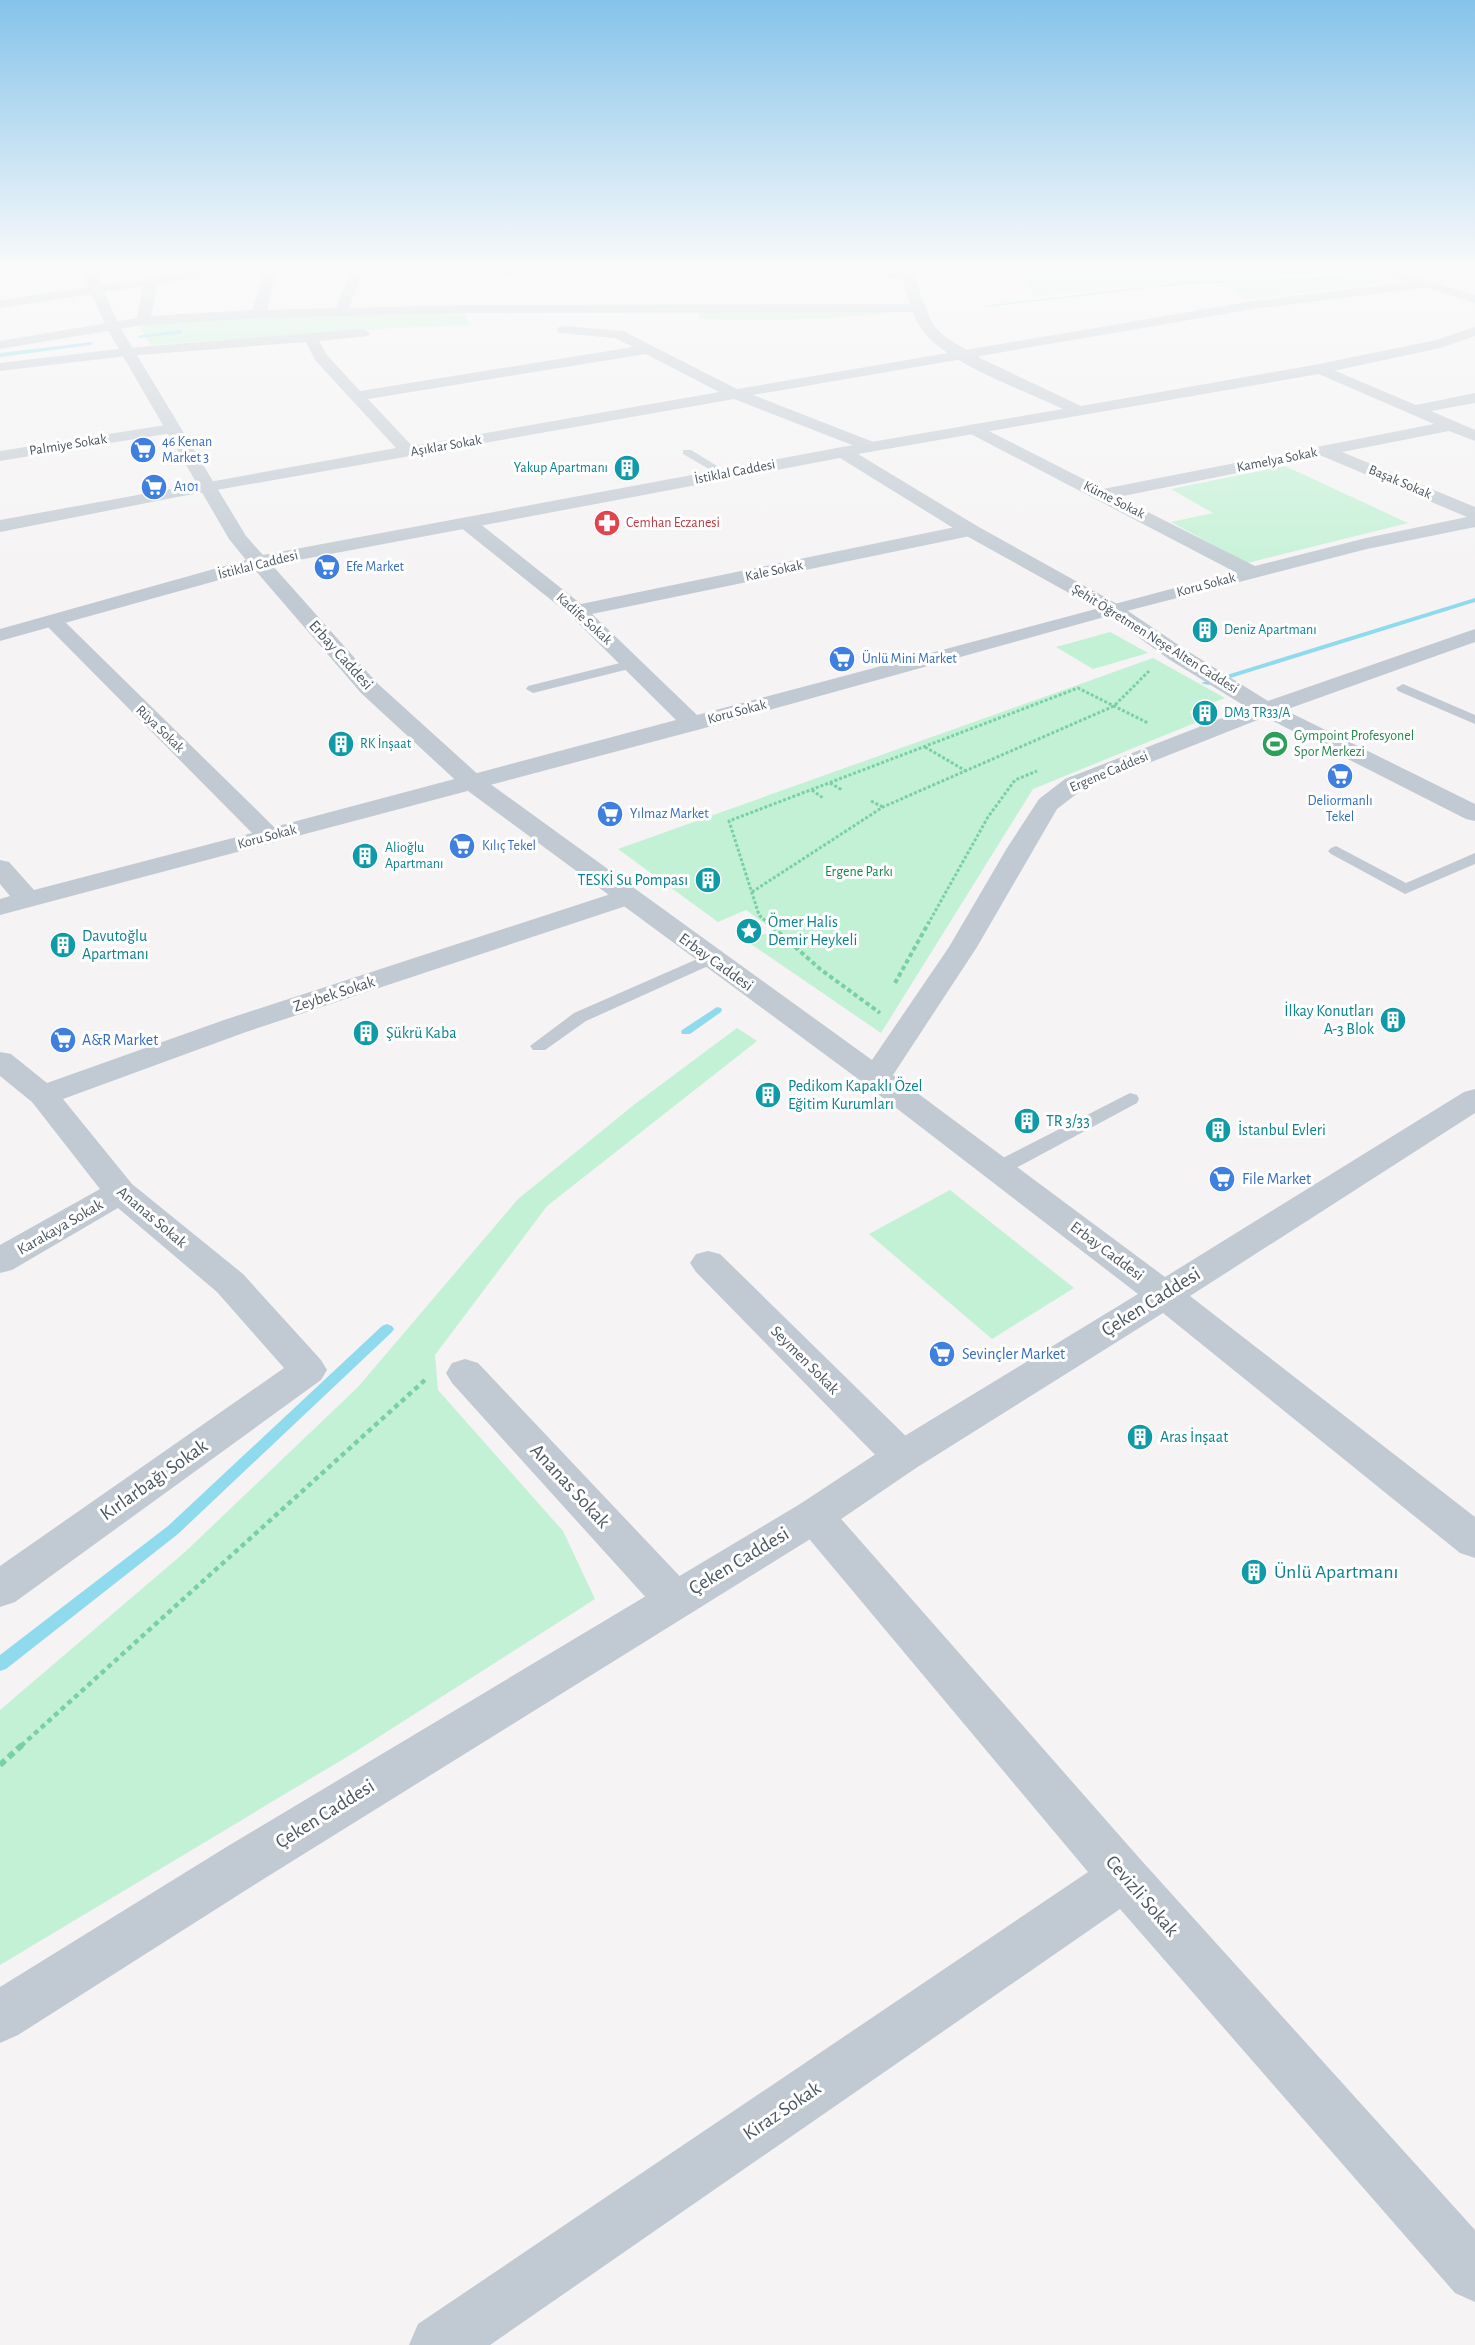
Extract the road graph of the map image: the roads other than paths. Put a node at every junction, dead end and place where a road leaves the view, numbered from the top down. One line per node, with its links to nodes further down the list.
1 (140, 374): 15 (street, Erbay Caddesi)
2 (336, 374): 10 (street)
3 (490, 374): 10 (street)
4 (698, 374): 9 (street)
5 (841, 374): 9 (street, Aşıklar Sokak)
6 (1003, 374): 12 (street)
7 (1287, 374): 12 (street, İstiklal Caddesi)
8 (1331, 374): 13 (street)
9 (733, 393): 18 (street); 21 (street, Aşıklar Sokak)
10 (356, 396): 21 (street)
11 (1475, 398): 13 (street)
12 (1078, 410): 16 (street, İstiklal Caddesi)
13 (1413, 410): 14 (street)
14 (1450, 426): 17 (street); 20 (street, Kamelya Sokak)
15 (172, 429): 19 (street, Palmiye Sokak); 25 (street, Erbay Caddesi)
16 (973, 429): 18 (street, İstiklal Caddesi); 26 (street, Küme Sokak)
17 (1475, 436)
18 (870, 447): 23 (street, İstiklal Caddesi)
19 (5, 450)
20 (1324, 450): 26 (street, Kamelya Sokak); 27 (street, Başak Sokak)
21 (409, 452): 25 (street, Aşıklar Sokak)
22 (687, 452): 24 (lane)
23 (842, 452): 24 (street, İstiklal Caddesi); 31 (street, Şehit Öğretmen Neşe Alten Caddesi)
24 (725, 474): 29 (street, İstiklal Caddesi)
25 (206, 488): 30 (street, Aşıklar Sokak); 32 (street, Erbay Caddesi)
26 (1104, 494): 33 (street, Küme Sokak)
27 (1475, 514)
28 (1475, 521): 33 (street, Koru Sokak)
29 (467, 523): 32 (street, İstiklal Caddesi); 35 (street, Kadife Sokak)
30 (0, 526)
31 (970, 530): 34 (street, Şehit Öğretmen Neşe Alten Caddesi); 35 (street, Kale Sokak)
32 (258, 562): 36 (street, İstiklal Caddesi); 45 (street, Erbay Caddesi)
33 (1253, 573): 34 (street, Koru Sokak)
34 (1112, 609): 42 (street, Şehit Öğretmen Neşe Alten Caddesi); 44 (street, Koru Sokak)
35 (577, 611): 39 (street, Kadife Sokak)
36 (53, 621): 37 (street, İstiklal Caddesi); 47 (street, Rüya Sokak)
37 (0, 635)
38 (1475, 635): 42 (street, Ergene Caddesi)
39 (632, 664): 41 (lane); 44 (street, Kadife Sokak)
40 (1403, 688): 43 (lane)
41 (533, 689)
42 (1266, 709): 46 (street, Şehit Öğretmen Neşe Alten Caddesi); 57 (street, Ergene Caddesi)
43 (1475, 720)
44 (693, 724): 45 (street, Koru Sokak)
45 (472, 783): 47 (street, Koru Sokak); 51 (street, Erbay Caddesi)
46 (1475, 814)
47 (269, 836): 52 (street, Koru Sokak)
48 (1336, 851): 49 (lane)
49 (1475, 858)
50 (0, 868): 52 (street)
51 (626, 897): 54 (street, Erbay Caddesi); 58 (street, Zeybek Sokak)
52 (27, 899): 53 (street, Koru Sokak)
53 (0, 908)
54 (711, 958): 55 (lane); 57 (street, Erbay Caddesi)
55 (539, 1046)
56 (0, 1061): 58 (street, Ananas Sokak)
57 (876, 1077): 61 (street, Erbay Caddesi)
58 (43, 1095): 62 (street, Ananas Sokak)
59 (1130, 1099): 61 (lane)
60 (1473, 1102): 65 (street, Çeken Caddesi)
61 (998, 1169): 65 (street, Erbay Caddesi)
62 (120, 1192): 63 (street, Karakaya Sokak); 66 (street, Ananas Sokak)
63 (0, 1261)
64 (708, 1263): 68 (street, Seymen Sokak)
65 (1164, 1294): 68 (street, Çeken Caddesi); 70 (street, Erbay Caddesi)
66 (308, 1371): 71 (street, Kırlarbağı Sokak)
67 (465, 1373): 72 (street, Ananas Sokak)
68 (902, 1457): 69 (street, Çeken Caddesi)
69 (814, 1516): 72 (street, Çeken Caddesi); 73 (street, Cevizli Sokak)
70 (1475, 1541)
71 (0, 1589)
72 (674, 1599): 74 (street, Çeken Caddesi)
73 (1124, 1877): 75 (street, Cevizli Sokak); 76 (street, Kiraz Sokak)
74 (0, 2017)
75 (1475, 2273)
76 (439, 2345)

